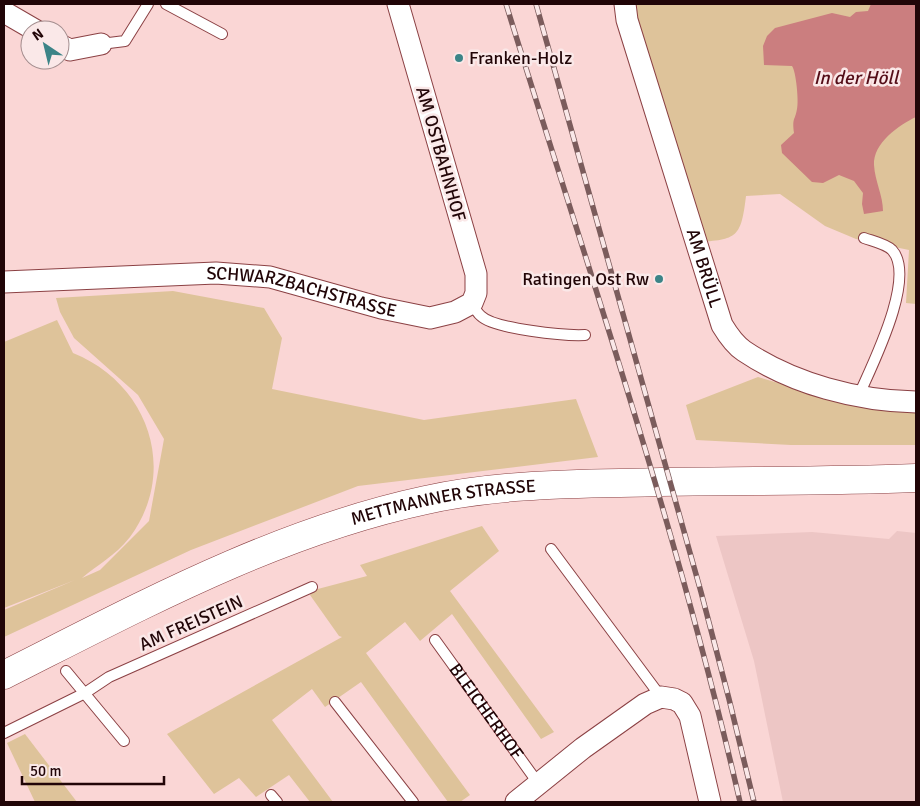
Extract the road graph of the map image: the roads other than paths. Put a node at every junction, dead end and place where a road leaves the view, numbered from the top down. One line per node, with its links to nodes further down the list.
1 (148, 4): 8 (lane)
2 (166, 4): 7 (lane)
3 (398, 4): 12 (street, AM OSTBAHNHOF)
4 (624, 4): 14 (street, AM BRÜLL)
5 (4, 12): 6 (street)
6 (20, 21)
7 (222, 34)
8 (101, 44): 9 (street)
9 (70, 50)
10 (864, 238): 14 (lane)
11 (4, 282): 12 (street, SCHWARZBACHSTRASSE)
12 (472, 303): 13 (lane)
13 (585, 335)
14 (859, 395): 15 (street, AM BRÜLL)
15 (916, 402)
16 (916, 478): 21 (main road, METTMANNER STRASSE)
17 (551, 550): 23 (lane)
18 (312, 587): 22 (lane, AM FREISTEIN)
19 (435, 640): 27 (lane, BLEICHERHOF)
20 (66, 671): 22 (lane)
21 (4, 675)
22 (85, 693): 25 (lane, AM FREISTEIN); 26 (lane)
23 (661, 697): 27 (street); 30 (street)
24 (335, 702): 28 (lane)
25 (4, 734)
26 (124, 741)
27 (538, 783): 29 (street)
28 (413, 802)
29 (516, 802)
30 (710, 802)

